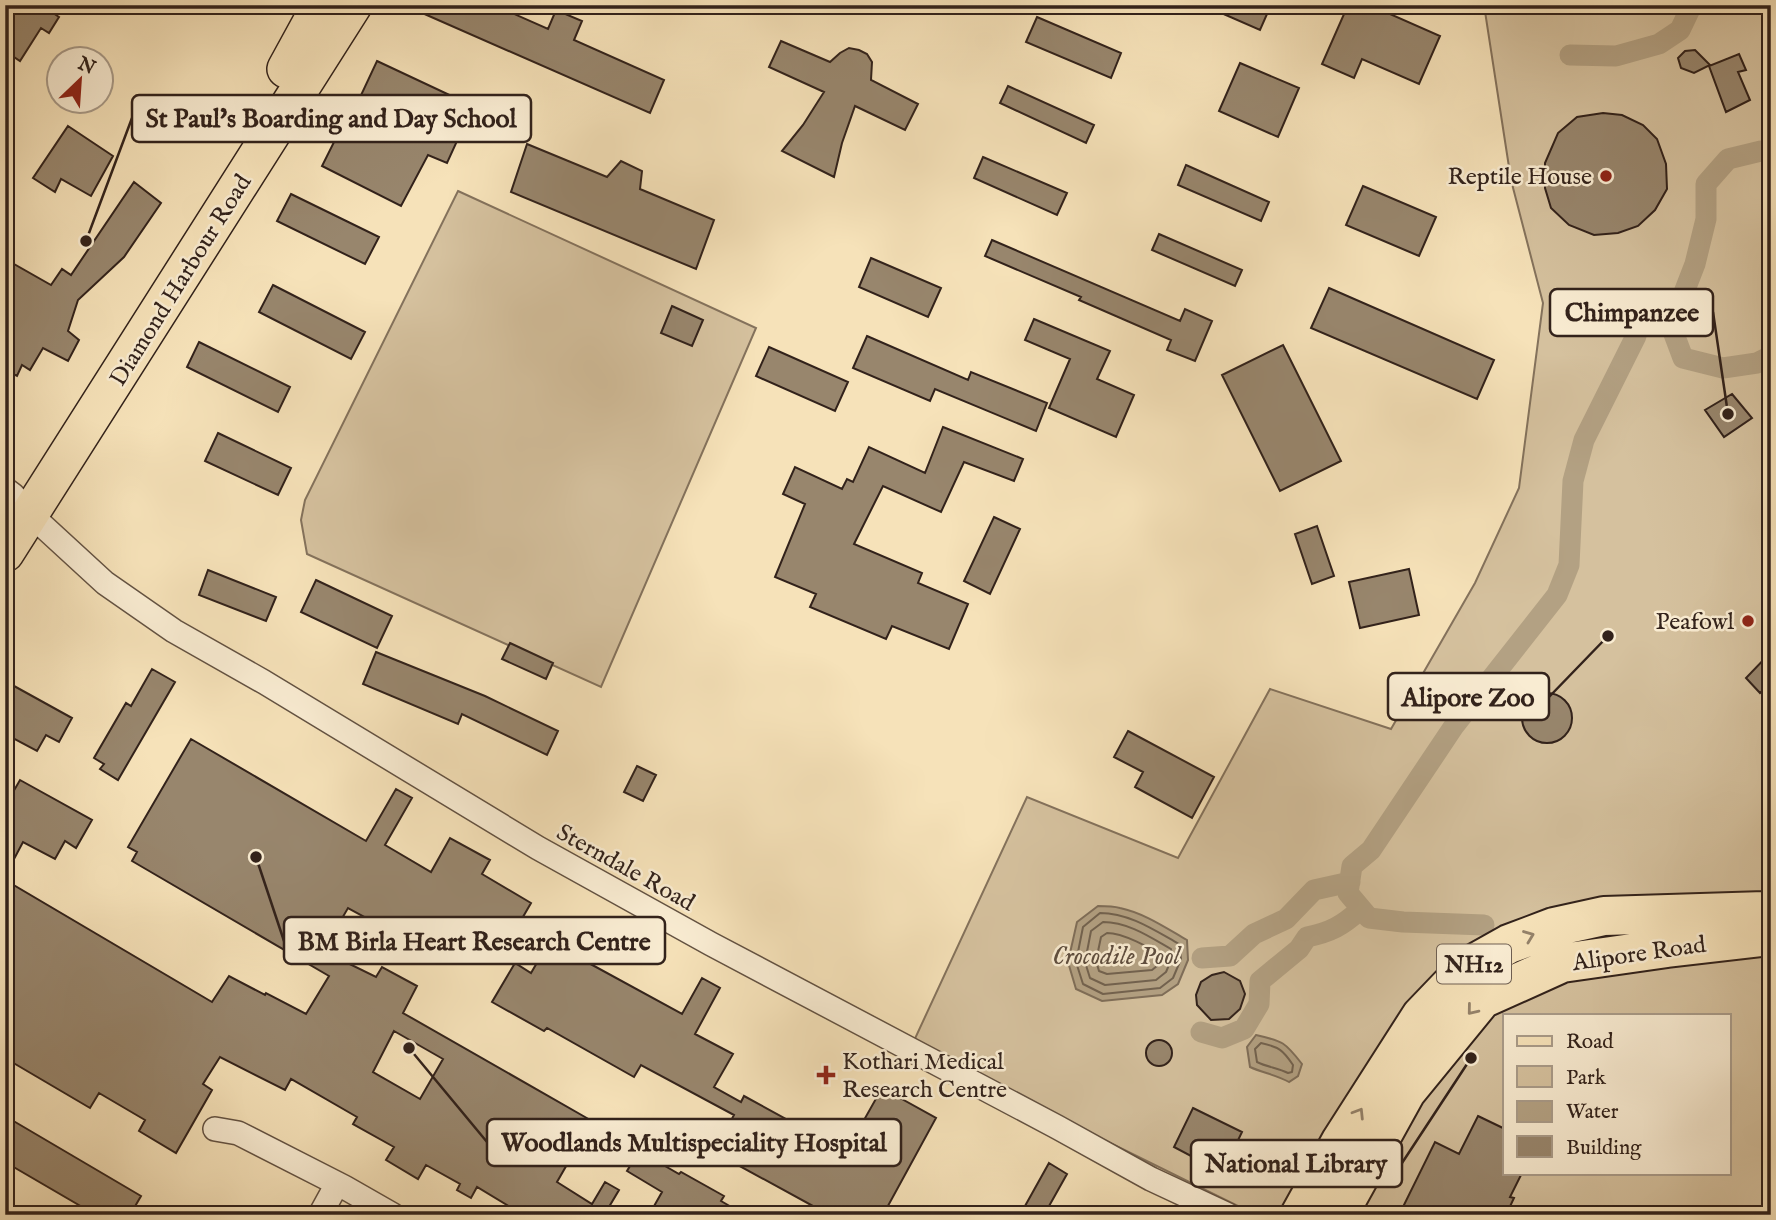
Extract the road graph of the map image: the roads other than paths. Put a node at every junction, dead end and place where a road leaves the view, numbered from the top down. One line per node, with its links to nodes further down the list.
1 (321, 5): 3 (main road, Diamond Harbour Road)
2 (353, 5): 3 (main road, Diamond Harbour Road)
3 (14, 505): 4 (main road, Diamond Harbour Road); 11 (street, Sterndale Road)
4 (5, 554)
5 (1771, 909): 12 (highway, NH12, one-way to 5)
6 (1771, 936): 13 (highway, Alipore Road / NH12, one-way to 13)
7 (215, 1129): 8 (street)
8 (337, 1184): 9 (street); 10 (street)
9 (320, 1215)
10 (393, 1215)
11 (1228, 1215)
12 (1300, 1215)
13 (1338, 1215)

